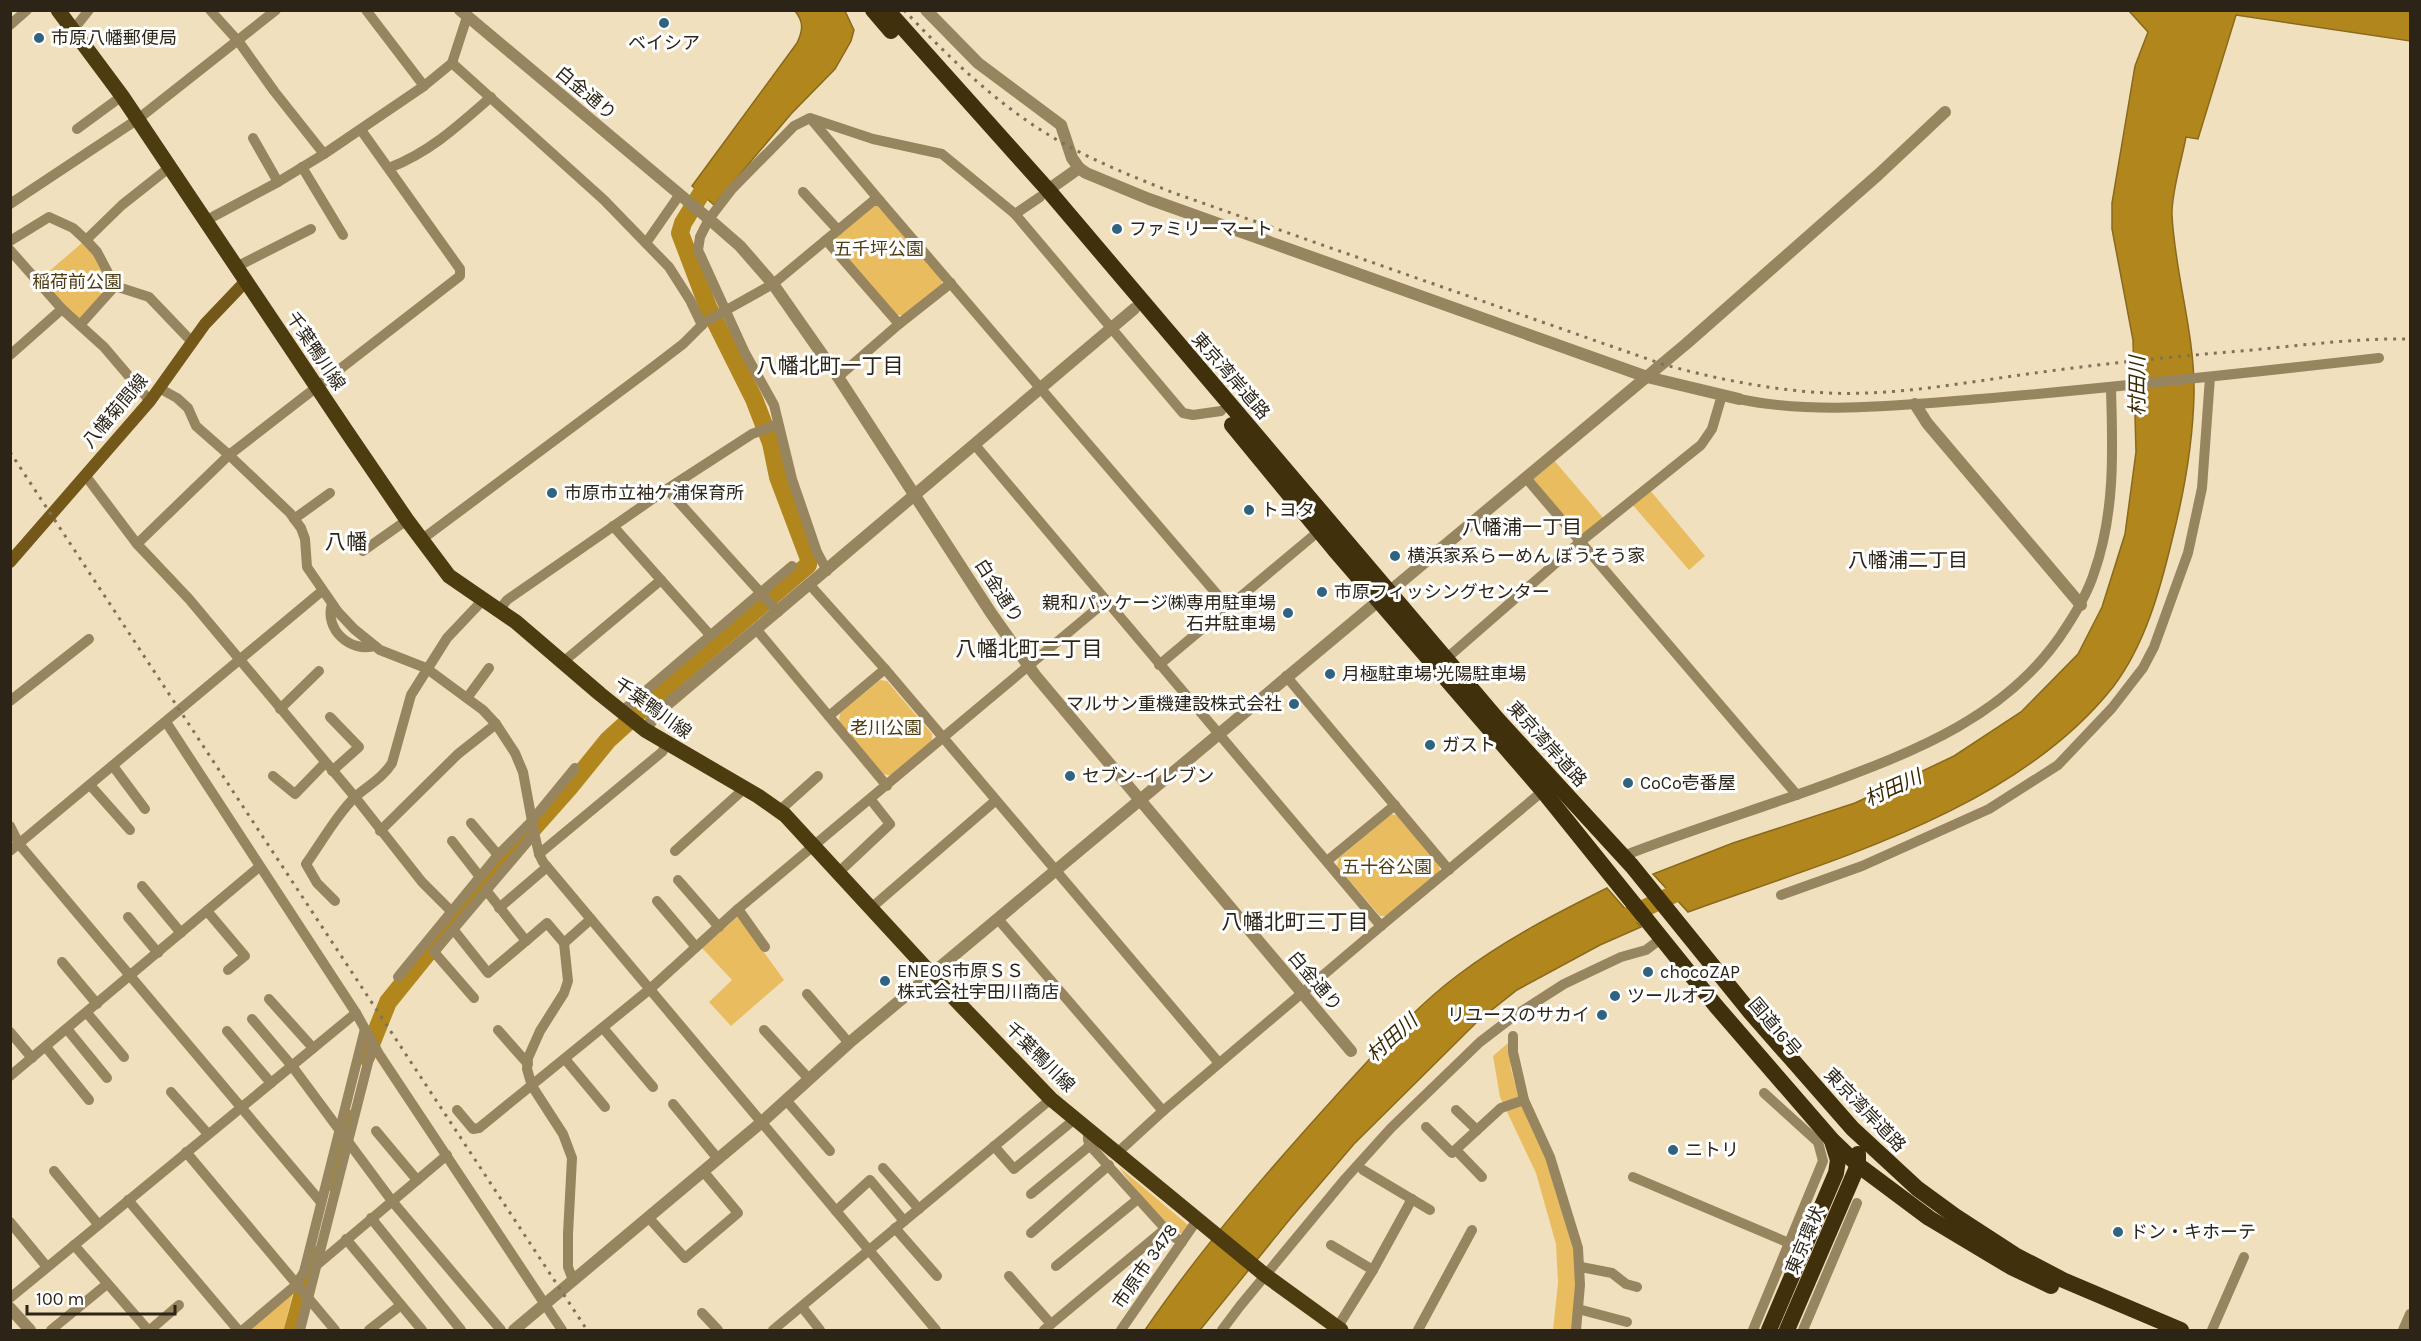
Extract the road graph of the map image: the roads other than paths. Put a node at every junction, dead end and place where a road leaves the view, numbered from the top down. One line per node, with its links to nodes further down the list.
1 (27, 10): 11 (street)
2 (58, 10): 12 (main road, 千葉鴨川線)
3 (89, 10): 12 (street)
4 (210, 10): 13 (street)
5 (276, 10): 13 (street)
6 (366, 10): 15 (street)
7 (873, 10): 31 (highway, 東京湾岸道路)
8 (887, 10): 31 (highway, 東京湾岸道路)
9 (926, 10): 28 (street)
10 (466, 13): 14 (street); 32 (street, 白金通り)
11 (10, 25)
12 (73, 30): 16 (main road, 千葉鴨川線)
13 (239, 42): 20 (street); 24 (street)
14 (452, 63): 15 (street); 17 (street)
15 (424, 86): 22 (street)
16 (122, 96): 20 (main road, 千葉鴨川線); 21 (street)
17 (491, 97): 27 (street); 44 (street)
18 (1945, 112): 62 (street)
19 (810, 118): 33 (street); 35 (street); 36 (street)
20 (138, 119): 25 (main road, 千葉鴨川線); 34 (street)
21 (77, 129)
22 (361, 130): 24 (street); 27 (street)
23 (253, 138): 29 (street)
24 (324, 154): 26 (street)
25 (170, 167): 37 (main road, 千葉鴨川線); 41 (street)
26 (302, 167): 29 (street); 40 (street)
27 (389, 168): 64 (street)
28 (1079, 168): 31 (street); 62 (street)
29 (278, 182): 37 (street)
30 (803, 192): 39 (street)
31 (1044, 193): 35 (street); 52 (highway, 東京湾岸道路); 96 (highway, 東京湾岸道路)
32 (680, 194): 36 (street, 白金通り); 44 (street)
33 (880, 201): 39 (street); 48 (street)
34 (10, 204)
35 (1015, 214): 57 (street)
36 (709, 219): 49 (street, 白金通り); 53 (street)
37 (205, 221): 46 (main road, 千葉鴨川線)
38 (311, 229): 46 (street)
39 (838, 230): 42 (street)
40 (343, 235)
41 (86, 240): 43 (street); 50 (street)
42 (826, 240): 49 (street); 55 (street)
43 (10, 241)
44 (646, 243): 54 (street)
45 (10, 250): 51 (street)
46 (236, 267): 47 (main road, 千葉鴨川線)
47 (245, 282): 58 (main road, 八幡菊間線); 64 (main road, 千葉鴨川線)
48 (951, 283): 55 (street); 66 (street)
49 (773, 284): 53 (street); 61 (street, 白金通り)
50 (115, 286): 56 (street); 58 (street)
51 (62, 309): 56 (street); 59 (street)
52 (1134, 309): 57 (street); 72 (highway, 東京湾岸道路)
53 (723, 312): 54 (street); 73 (street)
54 (703, 324): 85 (street)
55 (899, 324): 61 (street)
56 (80, 325): 70 (street)
57 (1110, 330): 66 (street); 72 (street)
58 (192, 342): 65 (main road, 八幡菊間線)
59 (10, 355)
60 (2379, 358): 63 (street)
61 (838, 377): 80 (street, 白金通り)
62 (1647, 377): 68 (street); 77 (street)
63 (2210, 377): 67 (street); 168 (street)
64 (317, 387): 75 (street); 82 (main road, 千葉鴨川線)
65 (159, 388): 70 (main road, 八幡菊間線); 75 (street)
66 (1041, 389): 74 (street); 101 (street)
67 (2111, 389): 71 (street); 100 (street)
68 (1722, 395): 69 (street); 86 (street)
69 (1739, 399): 71 (street)
70 (150, 401): 76 (main road, 八幡菊間線)
71 (1915, 404): 100 (street)
72 (1221, 411): 84 (highway, 東京湾岸道路)
73 (778, 424): 78 (street); 91 (street)
74 (975, 445): 80 (street); 98 (street)
75 (229, 454): 81 (street); 87 (street)
76 (85, 476): 87 (street); 89 (main road, 八幡菊間線)
77 (1526, 478): 86 (street); 96 (street)
78 (667, 489): 83 (street); 95 (street)
79 (330, 493): 81 (street)
80 (914, 497): 91 (street); 112 (street, 白金通り)
81 (294, 519): 94 (street)
82 (407, 520): 85 (main road, 千葉鴨川線); 88 (street)
83 (613, 526): 92 (street); 102 (street)
84 (1319, 531): 96 (highway, 東京湾岸道路); 101 (street)
85 (421, 540): 97 (main road, 千葉鴨川線)
86 (1580, 542): 108 (street); 138 (street)
87 (137, 544): 109 (street)
88 (363, 551)
89 (10, 562)
90 (792, 566): 95 (street)
91 (827, 571): 93 (street)
92 (661, 580): 105 (street); 110 (street)
93 (810, 585): 103 (street); 115 (street)
94 (322, 591): 99 (street); 109 (street)
95 (759, 594): 103 (street); 105 (street)
96 (1384, 595): 108 (highway, 東京湾岸道路); 117 (street); 137 (highway, 東京湾岸道路)
97 (483, 600): 102 (main road, 千葉鴨川線); 113 (street)
98 (1106, 602): 111 (street); 112 (street)
99 (332, 604): 107 (street); 107 (street)
100 (2081, 604): 138 (street)
101 (1227, 606): 111 (street)
102 (499, 610): 110 (main road, 千葉鴨川線)
103 (778, 612): 104 (street)
104 (758, 630): 121 (street); 123 (street)
105 (710, 635): 123 (street)
106 (89, 639): 119 (street)
107 (375, 646): 113 (street)
108 (1446, 658): 160 (highway, 東京湾岸道路)
109 (238, 659): 120 (street); 124 (street)
110 (563, 662): 123 (main road, 千葉鴨川線)
111 (1160, 665): 126 (street)
112 (1029, 667): 127 (street); 141 (street, 白金通り)
113 (426, 668): 118 (street); 139 (street)
114 (489, 668): 118 (street)
115 (885, 669): 121 (street); 127 (street)
116 (319, 671): 120 (street)
117 (1286, 676): 126 (street); 143 (street)
118 (467, 698): 125 (street)
119 (10, 701)
120 (280, 709): 130 (street)
121 (829, 716): 135 (street)
122 (330, 717): 130 (street)
123 (631, 719): 128 (main road, 千葉鴨川線)
124 (166, 722): 129 (street); 158 (street)
125 (496, 724): 148 (street); 150 (street)
126 (1218, 733): 141 (street); 157 (street)
127 (944, 738): 135 (street); 142 (street)
128 (667, 744): 136 (main road, 千葉鴨川線); 155 (street)
129 (113, 766): 134 (street); 144 (street)
130 (329, 767): 132 (street); 139 (street)
131 (575, 768): 148 (street)
132 (273, 776)
133 (818, 776): 145 (street)
134 (90, 785): 149 (street); 153 (street)
135 (887, 786): 140 (street)
136 (745, 788): 145 (main road, 千葉鴨川線); 154 (street)
137 (1543, 791): 160 (highway, 東京湾岸道路); 162 (street)
138 (1797, 795): 160 (street)
139 (355, 797): 150 (street); 169 (street)
140 (871, 800): 152 (street); 163 (street)
141 (1139, 800): 161 (street); 195 (street, 白金通り)
142 (995, 801): 161 (street); 172 (street)
143 (1395, 805): 157 (street); 162 (street)
144 (145, 809)
145 (779, 811): 152 (main road, 千葉鴨川線)
146 (471, 823): 156 (street)
147 (10, 826): 153 (street)
148 (533, 826): 155 (street); 156 (street); 167 (street)
149 (130, 830)
150 (380, 831): 175 (street)
151 (452, 841): 164 (street)
152 (816, 846): 163 (main road, 千葉鴨川線); 173 (street)
153 (15, 847): 192 (street)
154 (675, 851)
155 (539, 854): 159 (street)
156 (498, 855): 164 (street)
157 (1327, 861): 179 (street)
158 (259, 867): 174 (street); 201 (street)
159 (548, 867): 171 (street); 177 (street)
160 (1622, 867): 182 (highway, 東京湾岸道路); 182 (highway, 東京湾岸道路)
161 (1055, 870): 178 (street); 219 (street)
162 (1449, 870): 179 (street)
163 (839, 872): 172 (main road, 千葉鴨川線)
164 (480, 877): 175 (street)
165 (678, 880): 180 (street)
166 (142, 886): 183 (street)
167 (486, 890): 171 (street); 181 (street)
168 (1781, 895)
169 (335, 901)
170 (657, 902): 186 (street)
171 (499, 908): 184 (street)
172 (871, 908): 191 (main road, 千葉鴨川線)
173 (738, 909): 180 (street); 187 (street)
174 (207, 911): 183 (street); 190 (street)
175 (451, 911): 193 (street)
176 (128, 917): 188 (street)
177 (591, 919): 185 (street); 194 (street)
178 (998, 919): 191 (street); 239 (street)
179 (1381, 926): 195 (street)
180 (719, 927): 186 (street)
181 (453, 929): 184 (street); 197 (street)
182 (1666, 930): 248 (highway, 東京湾岸道路); 255 (highway, 東京湾岸道路); 258 (highway, 国道16号); 298 (street)
183 (181, 933): 188 (street)
184 (526, 941): 185 (street)
185 (564, 943): 220 (street)
186 (696, 947): 194 (street)
187 (765, 947)
188 (158, 953): 192 (street)
189 (62, 962): 199 (street)
190 (228, 970)
191 (932, 973): 212 (street); 230 (main road, 千葉鴨川線)
192 (131, 975): 199 (street); 236 (street)
193 (398, 976)
194 (650, 989): 203 (street); 241 (street)
195 (1302, 993): 215 (street, 白金通り); 219 (street)
196 (807, 994): 212 (street)
197 (474, 998)
198 (269, 999): 214 (street)
199 (97, 1004): 200 (street)
200 (87, 1012): 204 (street); 216 (street)
201 (356, 1013): 205 (street); 214 (street)
202 (252, 1019): 221 (street)
203 (603, 1028): 218 (street); 227 (street)
204 (68, 1029): 213 (street); 223 (street)
205 (365, 1029): 211 (street); 243 (street)
206 (498, 1030): 220 (street)
207 (764, 1030): 224 (street)
208 (227, 1031): 225 (street)
209 (10, 1032): 217 (street)
210 (1513, 1036): 233 (street)
211 (373, 1043): 249 (street); 254 (street)
212 (849, 1043): 224 (street)
213 (46, 1047): 217 (street); 231 (street)
214 (313, 1048): 221 (street)
215 (1351, 1051)
216 (124, 1057)
217 (32, 1058): 222 (street)
218 (565, 1059): 226 (street); 235 (street)
219 (1219, 1063): 239 (street)
220 (528, 1064): 226 (street)
221 (292, 1065): 225 (street); 243 (street)
222 (10, 1076)
223 (107, 1078)
224 (809, 1079): 232 (street)
225 (271, 1083): 236 (street)
226 (532, 1086): 237 (street); 301 (street)
227 (653, 1087)
228 (171, 1092): 246 (street)
229 (1764, 1093): 288 (street)
230 (1051, 1099): 240 (main road, 千葉鴨川線); 250 (street)
231 (89, 1100)
232 (786, 1100): 241 (street); 252 (street)
233 (1524, 1100): 244 (street); 296 (street)
234 (673, 1104): 256 (street)
235 (605, 1107)
236 (240, 1108): 246 (street); 270 (street)
237 (457, 1110)
238 (1456, 1110): 244 (street)
239 (1163, 1111): 257 (street)
240 (1075, 1119): 247 (main road, 千葉鴨川線); 250 (street)
241 (763, 1121): 256 (street); 275 (street)
242 (1426, 1127): 251 (street)
243 (339, 1129): 249 (street); 270 (street)
244 (1477, 1130): 251 (street)
245 (376, 1131): 265 (street)
246 (208, 1134): 253 (street)
247 (1089, 1136): 257 (main road, 千葉鴨川線); 266 (street)
248 (1832, 1140): 258 (highway, 東京湾岸道路); 304 (highway, 東京環状)
249 (348, 1143): 271 (street); 293 (street)
250 (994, 1146): 273 (street)
251 (1456, 1150): 263 (street)
252 (830, 1151)
253 (186, 1152): 268 (street); 303 (street)
254 (447, 1155): 265 (street); 308 (street)
255 (1881, 1156): 258 (highway); 345 (highway, 東京湾岸道路)
256 (718, 1159): 262 (street)
257 (1113, 1160): 267 (street); 280 (main road, 千葉鴨川線); 285 (street)
258 (1856, 1161): 304 (highway, 東京環状); 342 (highway, 東京環状); 344 (highway, 東京湾岸道路)
259 (883, 1168): 273 (street)
260 (1363, 1170): 269 (street)
261 (54, 1171): 281 (street)
262 (703, 1171): 276 (street); 276 (street)
263 (1482, 1177)
264 (1633, 1177): 288 (street)
265 (417, 1180): 271 (street)
266 (1031, 1194)
267 (1138, 1199): 283 (street); 294 (street)
268 (128, 1200): 281 (street); 322 (street)
269 (1412, 1200): 274 (street); 297 (street)
270 (320, 1201): 303 (street)
271 (392, 1202): 277 (street); 329 (street)
272 (1857, 1203): 343 (street)
273 (919, 1209): 278 (street)
274 (1430, 1210)
275 (836, 1211): 278 (street); 291 (street)
276 (648, 1217): 301 (street)
277 (371, 1218): 286 (street); 328 (street)
278 (904, 1221): 282 (street)
279 (10, 1222): 295 (street)
280 (1200, 1223): 287 (street, 市原市 3478); 298 (main road, 千葉鴨川線)
281 (98, 1224): 289 (street)
282 (895, 1228): 291 (street); 299 (street)
283 (1165, 1229): 287 (street); 317 (street)
284 (1472, 1230): 338 (street)
285 (1031, 1233)
286 (346, 1239): 293 (street); 310 (street)
287 (1182, 1242): 336 (street, 市原市 3478)
288 (1788, 1243): 340 (street)
289 (74, 1245): 295 (street); 302 (street)
290 (1331, 1245): 297 (street)
291 (868, 1251): 311 (street); 335 (street)
292 (2244, 1257): 346 (street)
293 (317, 1264): 307 (street)
294 (1056, 1266)
295 (47, 1267): 306 (street)
296 (1581, 1267): 305 (street); 313 (street)
297 (1373, 1270): 318 (street)
298 (1263, 1274): 318 (main road, 千葉鴨川線); 337 (street)
299 (937, 1276)
300 (1009, 1276): 317 (street)
301 (573, 1280): 308 (street)
302 (107, 1284): 320 (street); 321 (street)
303 (296, 1285): 307 (street); 323 (street)
304 (1788, 1286): 341 (highway, 東京環状)
305 (1637, 1287)
306 (10, 1298)
307 (308, 1298): 324 (street); 325 (street)
308 (545, 1304): 330 (street); 331 (street)
309 (179, 1305): 321 (street)
310 (401, 1305): 326 (street); 327 (street)
311 (802, 1307): 333 (street); 334 (street)
312 (10, 1308): 319 (street)
313 (1578, 1310): 316 (street); 339 (street)
314 (702, 1313): 332 (street)
315 (2410, 1314): 347 (street)
316 (1627, 1322)
317 (1047, 1327)
318 (1339, 1329)
319 (30, 1330)
320 (51, 1330)
321 (149, 1330)
322 (238, 1330)
323 (243, 1330)
324 (300, 1330)
325 (335, 1330)
326 (369, 1330)
327 (422, 1330)
328 (461, 1330)
329 (501, 1330)
330 (514, 1330)
331 (562, 1330)
332 (718, 1330)
333 (773, 1330)
334 (820, 1330)
335 (936, 1330)
336 (1120, 1330)
337 (1222, 1330)
338 (1418, 1330)
339 (1576, 1330)
340 (1753, 1330)
341 (1769, 1330)
342 (1787, 1330)
343 (1803, 1330)
344 (2154, 1330)
345 (2181, 1330)
346 (2212, 1330)
347 (2403, 1330)

